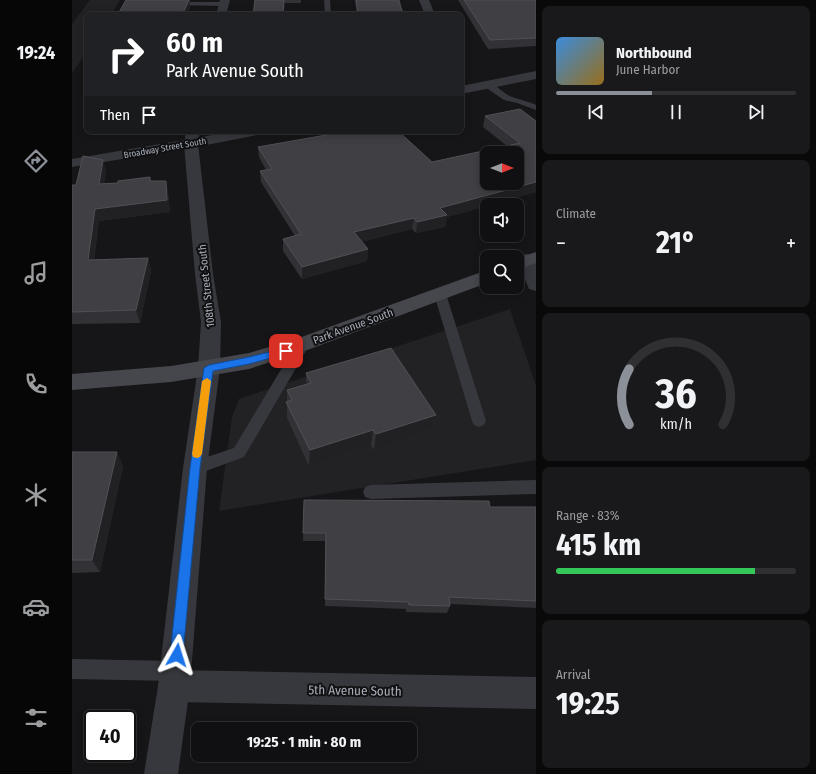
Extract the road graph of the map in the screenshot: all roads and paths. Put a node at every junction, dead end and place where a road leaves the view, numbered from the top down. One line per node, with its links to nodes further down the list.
1 (327, 0): 6 (lane)
2 (424, 0): 7 (street)
3 (224, 2): 4 (lane); 5 (street)
4 (168, 4)
5 (222, 12)
6 (328, 12)
7 (429, 12)
8 (536, 75): 9 (street)
9 (488, 85): 10 (street); 12 (lane)
10 (464, 89)
11 (536, 98): 12 (lane)
12 (520, 101): 13 (lane)
13 (536, 108)
14 (229, 134): 15 (street, Broadway Street South)
15 (192, 138): 16 (street, Broadway Street South); 22 (street, 108th Street South)
16 (72, 163)
17 (526, 260): 19 (street)
18 (480, 279): 20 (main road, Park Avenue South)
19 (536, 285)
20 (440, 294): 21 (main road, Park Avenue South); 24 (lane)
21 (304, 344): 22 (main road, Park Avenue South); 25 (lane)
22 (209, 368): 23 (main road, Park Avenue South); 25 (street, 108th Street South)
23 (72, 382)
24 (479, 421)
25 (195, 468): 29 (street, 108th Street South)
26 (536, 487): 27 (lane)
27 (372, 492)
28 (72, 669): 29 (lane)
29 (175, 678): 30 (street, 5th Avenue South); 31 (street, 108th Street South)
30 (536, 693)
31 (161, 774)

